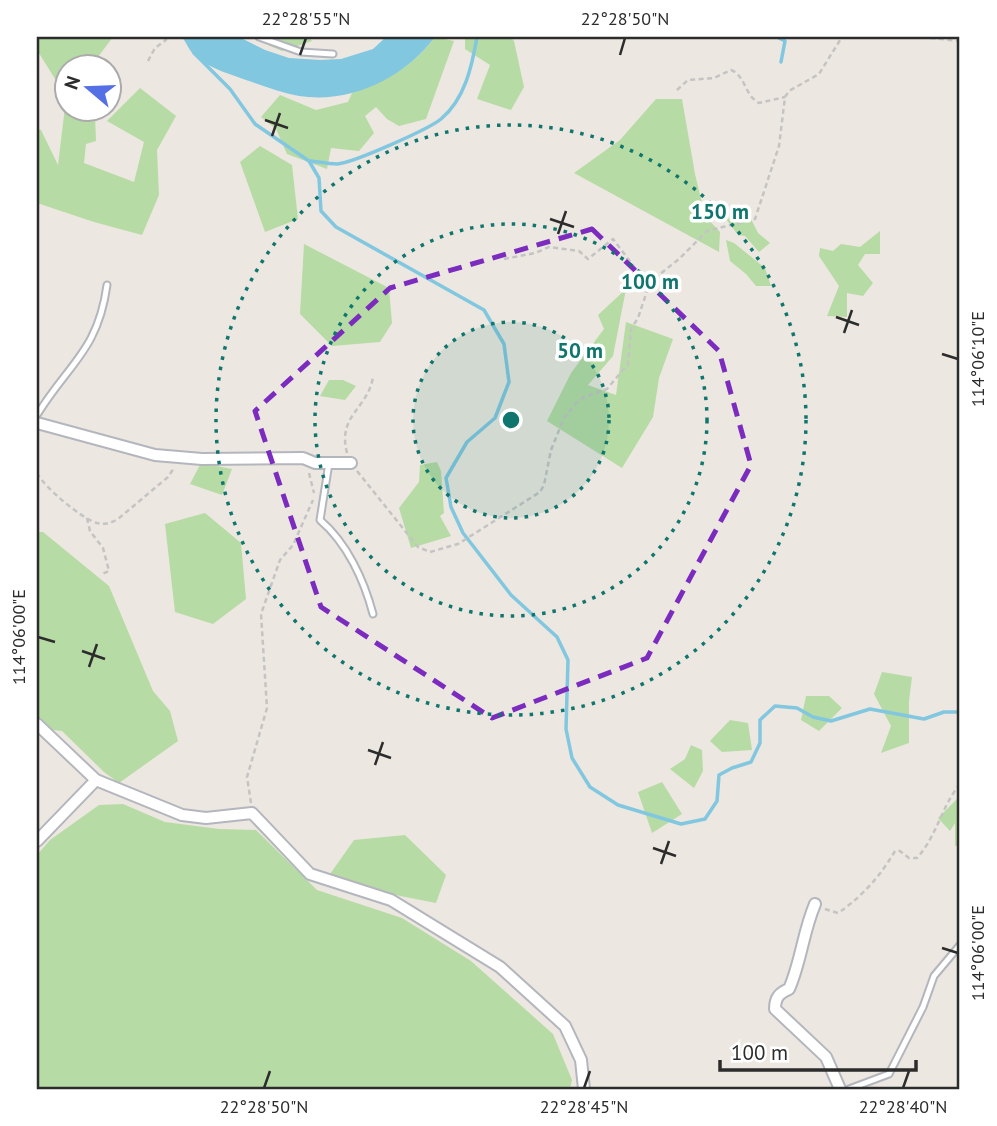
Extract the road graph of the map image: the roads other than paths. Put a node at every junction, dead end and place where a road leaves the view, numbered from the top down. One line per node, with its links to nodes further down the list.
1 (259, 37): 2 (lane)
2 (333, 54)
3 (107, 285): 4 (lane)
4 (37, 415)
5 (37, 423): 6 (street)
6 (329, 463): 7 (street); 8 (lane)
7 (351, 463)
8 (373, 614)
9 (37, 724): 10 (street)
10 (96, 780): 11 (street); 14 (street)
11 (37, 841)
12 (815, 904): 15 (street)
13 (960, 945): 16 (lane)
14 (584, 1089)
15 (840, 1089)
16 (849, 1089)

